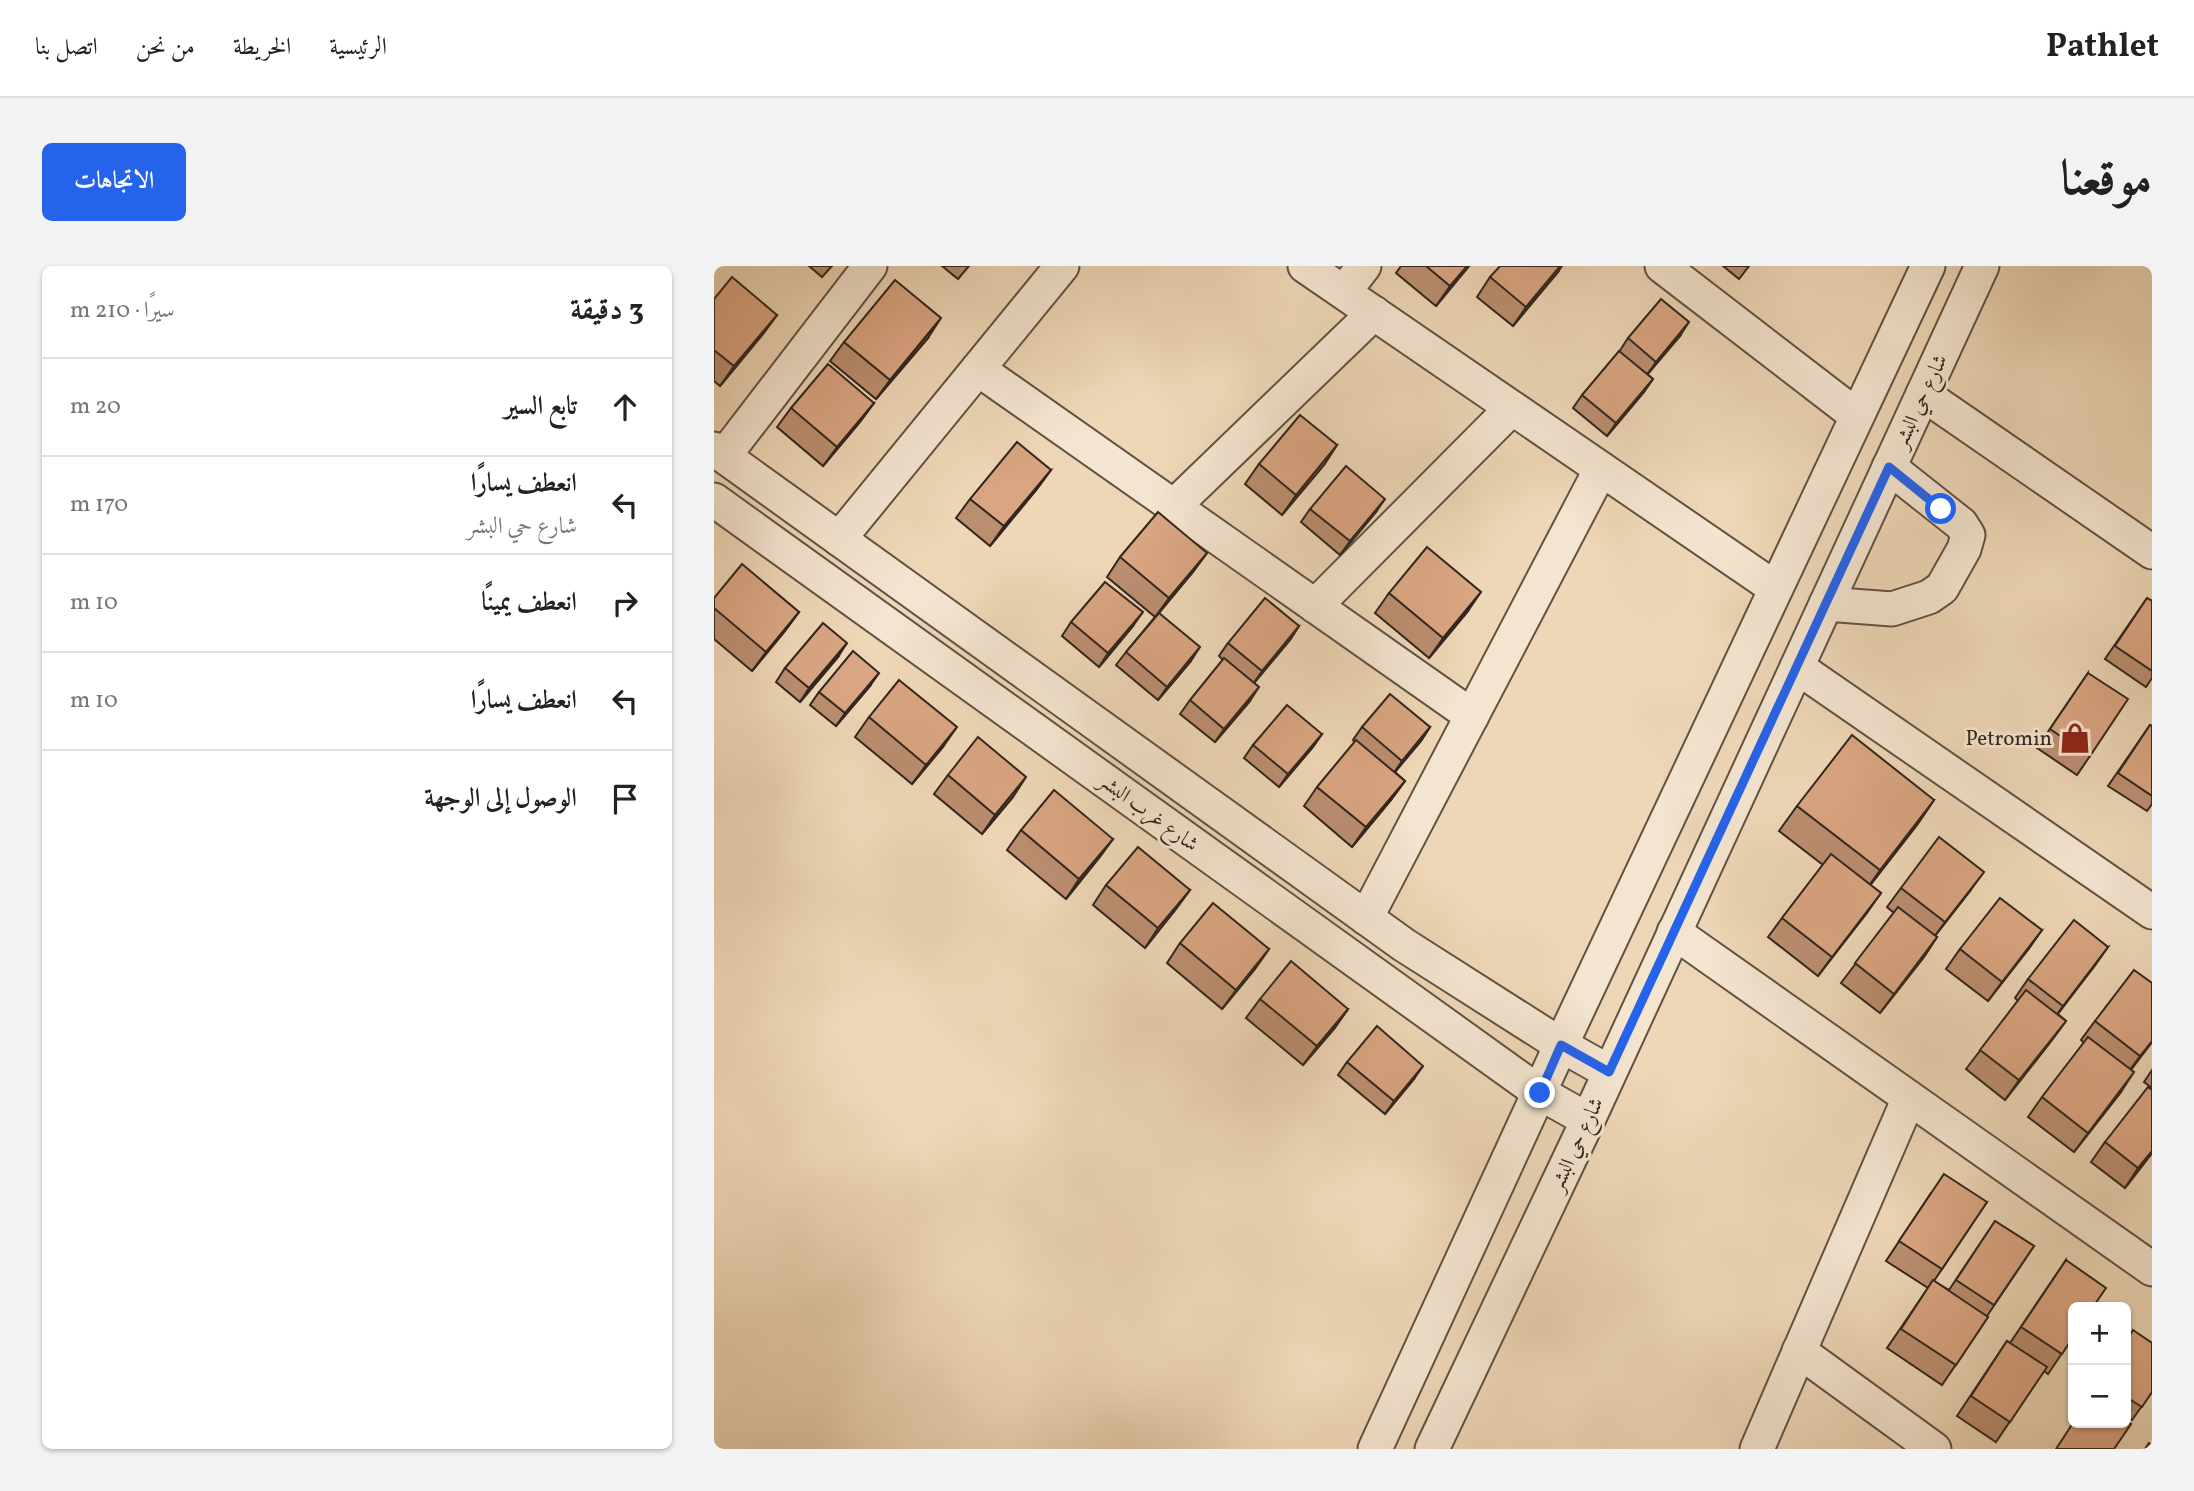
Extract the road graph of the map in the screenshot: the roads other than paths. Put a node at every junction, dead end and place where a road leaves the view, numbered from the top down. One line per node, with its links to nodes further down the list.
1 (870, 266): 14 (street)
2 (1062, 266): 10 (street)
3 (1305, 266): 8 (street)
4 (1364, 266): 8 (street)
5 (1662, 266): 13 (street)
6 (1928, 266): 13 (street)
7 (1982, 266): 11 (street, شارع حي البشر)
8 (1344, 292): 9 (street)
9 (1374, 313): 12 (street); 18 (street)
10 (978, 369): 18 (street); 19 (street)
11 (1923, 394): 15 (street, شارع حي البشر); 20 (street)
12 (1512, 408): 16 (street); 23 (street)
13 (1857, 416): 21 (street)
14 (719, 452): 19 (street)
15 (1889, 467): 22 (street, شارع حي البشر); 22 (street)
16 (1601, 469): 21 (street); 25 (street)
17 (714, 500): 31 (street, شارع غرب البشر)
18 (1174, 506): 23 (street)
19 (839, 539): 27 (street)
20 (2152, 552)
21 (1775, 588): 29 (street)
22 (1826, 604): 24 (street, شارع حي البشر)
23 (1315, 606): 25 (street)
24 (1797, 667): 26 (street); 28 (street, شارع حي البشر)
25 (1472, 716): 27 (street)
26 (2152, 912)
27 (1366, 918): 29 (street)
28 (1674, 932): 30 (street, شارع حي البشر); 32 (street)
29 (1561, 1045): 30 (street); 31 (street)
30 (1609, 1072): 33 (street, شارع حي البشر)
31 (1540, 1093): 33 (street, شارع غرب البشر); 36 (street)
32 (1909, 1098): 34 (street); 35 (street)
33 (1588, 1120): 37 (street, شارع حي البشر)
34 (2152, 1269)
35 (1800, 1351): 38 (street); 39 (street)
36 (1375, 1449)
37 (1432, 1449)
38 (1757, 1449)
39 (1934, 1449)

